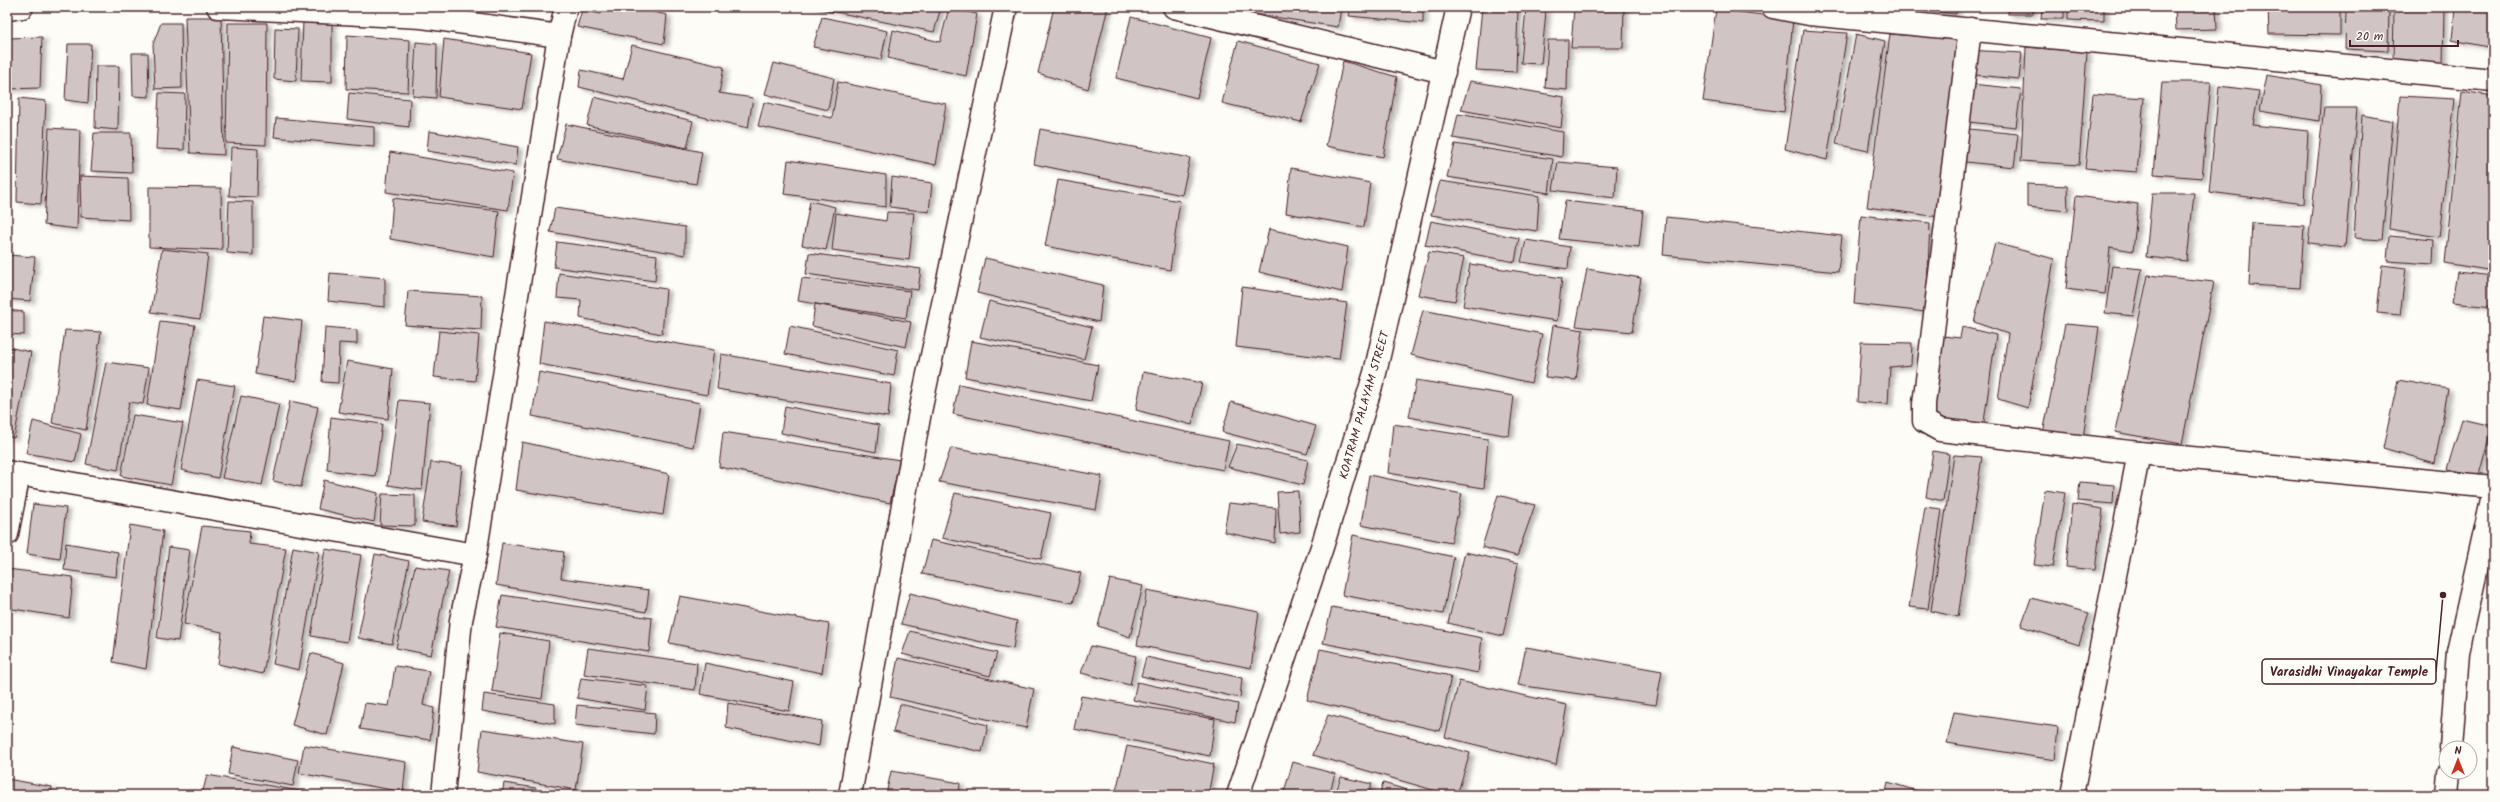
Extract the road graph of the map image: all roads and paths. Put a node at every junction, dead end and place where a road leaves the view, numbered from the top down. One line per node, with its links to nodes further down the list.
1 (22, 7): 8 (street)
2 (218, 7): 11 (street)
3 (566, 7): 11 (street)
4 (1006, 7): 23 (street)
5 (1174, 7): 12 (street)
6 (1458, 7): 12 (street, KOATRAM PALAYAM STREET)
7 (1773, 7): 9 (street)
8 (7, 9)
9 (1810, 10): 10 (street)
10 (1970, 29): 13 (street); 14 (street)
11 (559, 36): 19 (street)
12 (1444, 72): 24 (street, KOATRAM PALAYAM STREET)
13 (2493, 80)
14 (2138, 453): 16 (street); 25 (street)
15 (13, 473): 18 (street); 19 (street)
16 (2493, 487)
17 (2493, 495): 20 (street)
18 (7, 534)
19 (475, 555): 22 (street)
20 (2452, 740)
21 (2448, 780): 26 (street)
22 (443, 795)
23 (850, 795)
24 (1238, 795)
25 (2072, 795)
26 (2447, 795)

